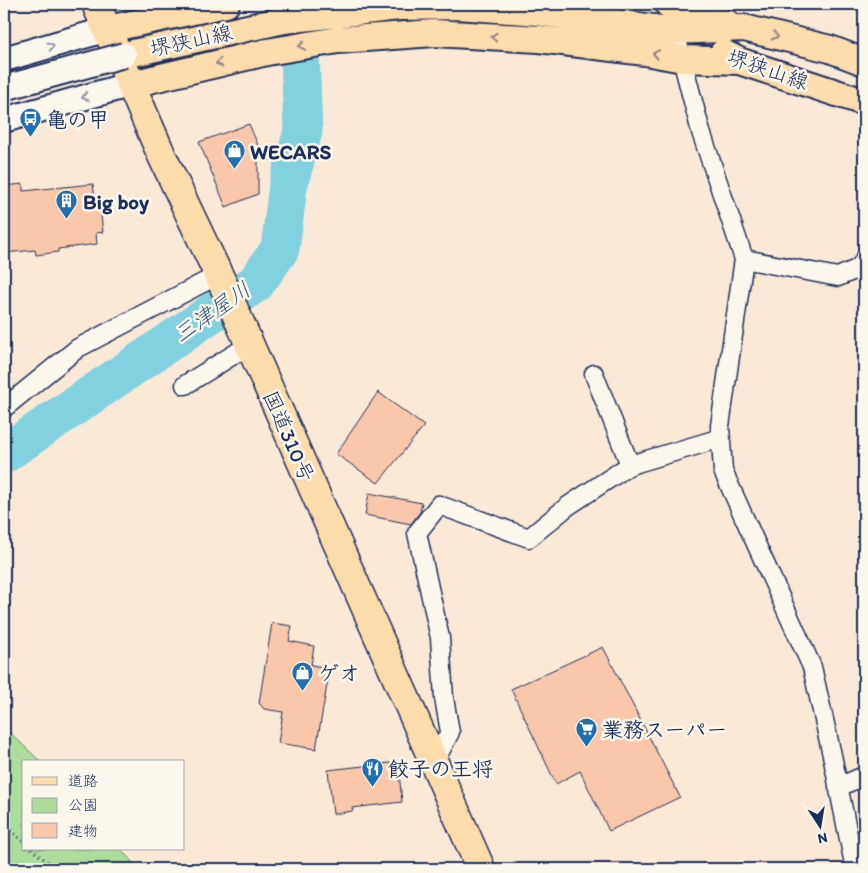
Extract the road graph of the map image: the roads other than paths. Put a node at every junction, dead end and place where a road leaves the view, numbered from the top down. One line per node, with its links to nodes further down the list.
1 (96, 4): 5 (highway, 国道310号)
2 (226, 4): 5 (main road)
3 (668, 4): 4 (main road); 6 (street)
4 (744, 28): 6 (main road, 堺狭山線); 11 (main road, 堺狭山線, one-way to 11)
5 (108, 29): 8 (main road, one-way to 5); 12 (highway, 国道310号)
6 (675, 31): 7 (main road, 堺狭山線); 9 (street); 10 (main road, 堺狭山線)
7 (124, 54): 13 (main road, bridge)
8 (4, 59)
9 (683, 60): 10 (main road); 12 (main road, one-way to 12); 16 (street)
10 (739, 61): 14 (main road, 堺狭山線)
11 (864, 62)
12 (132, 84): 15 (main road, one-way to 15); 18 (highway, 国道310号)
13 (4, 88)
14 (864, 102)
15 (4, 120)
16 (744, 258): 17 (street); 23 (street)
17 (864, 260)
18 (220, 279): 19 (highway, 国道310号); 22 (street)
19 (248, 345): 21 (street); 25 (highway, 国道310号)
20 (594, 374): 24 (street)
21 (185, 385)
22 (4, 408)
23 (721, 438): 24 (street); 27 (street)
24 (630, 465): 25 (street)
25 (434, 764): 28 (highway, 国道310号)
26 (864, 776): 27 (street)
27 (838, 787): 29 (street)
28 (481, 869)
29 (855, 869)

